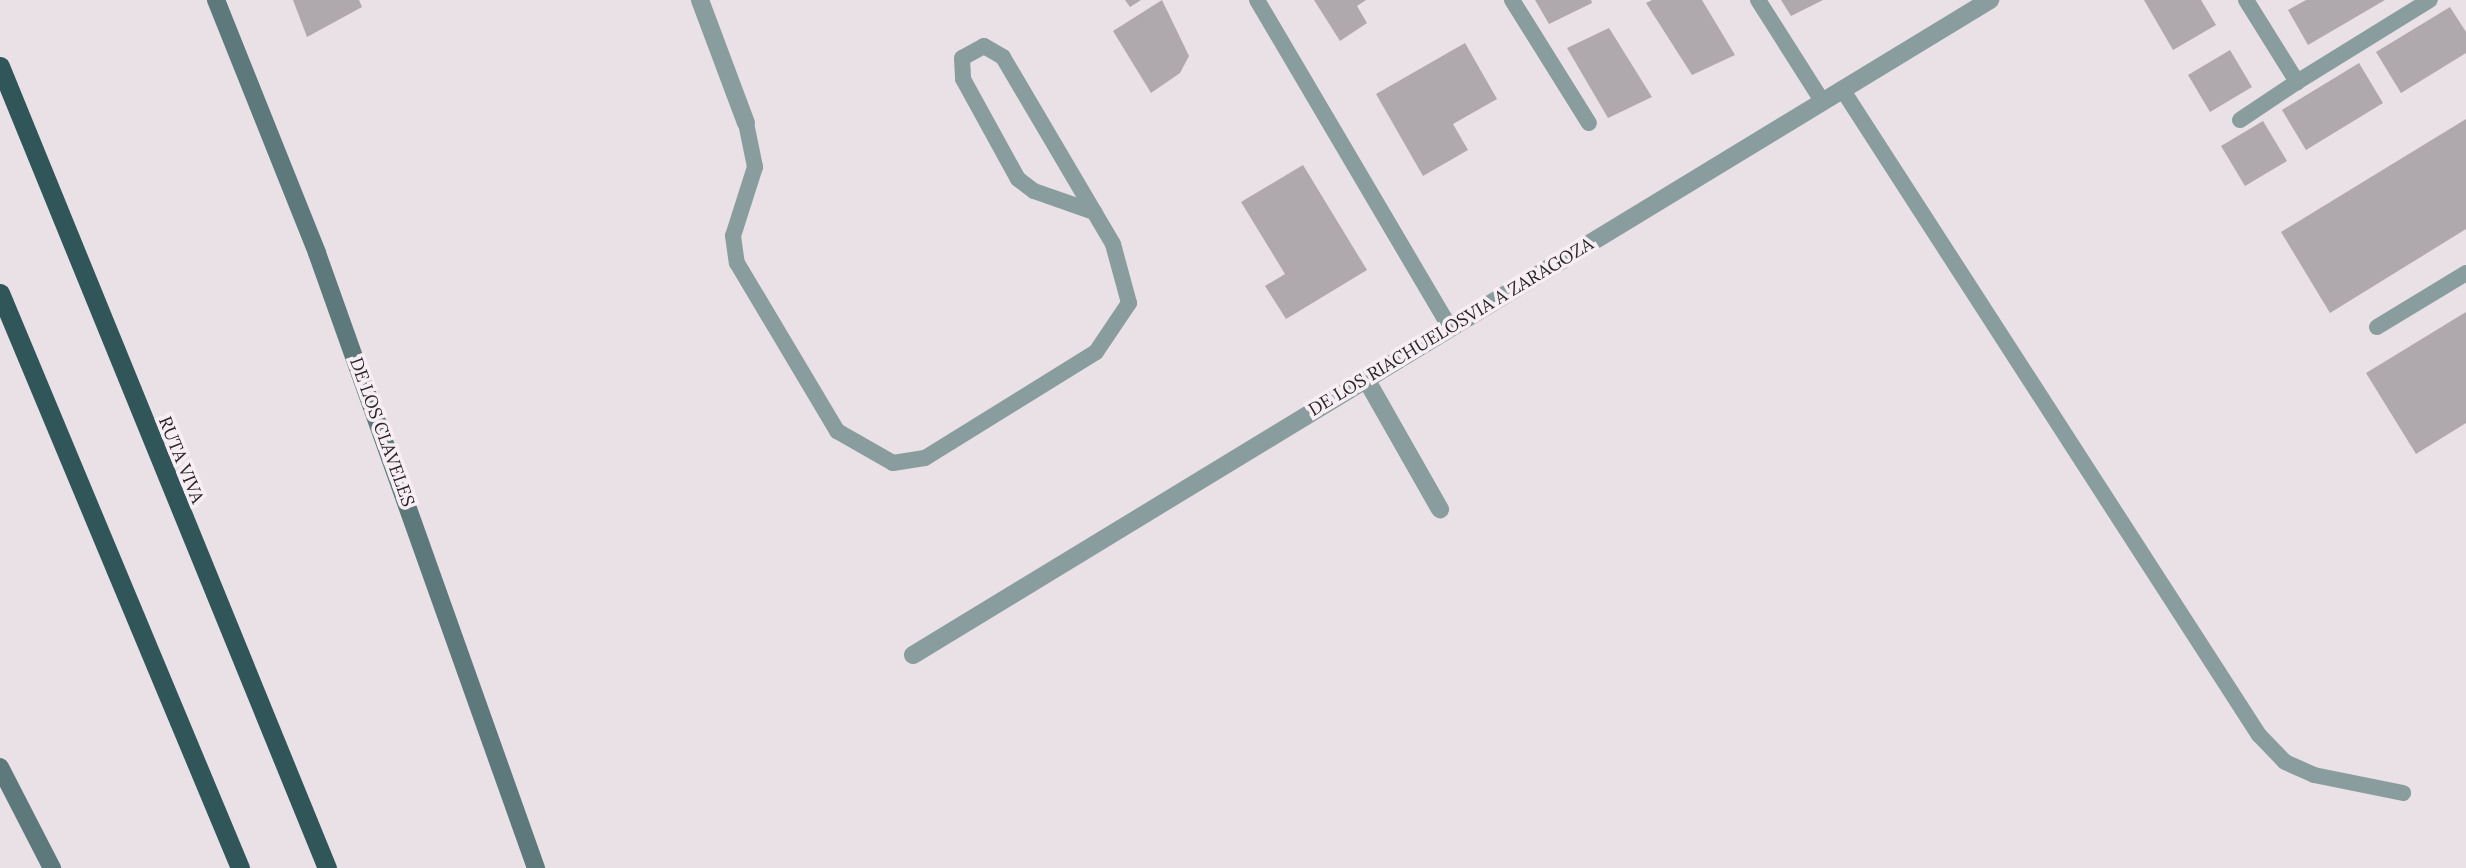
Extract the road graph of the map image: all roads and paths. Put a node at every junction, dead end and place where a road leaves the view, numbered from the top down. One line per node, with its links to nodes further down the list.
1 (216, 0): 29 (main road, DE LOS CLAVELES)
2 (701, 0): 14 (street)
3 (1257, 0): 20 (lane)
4 (1513, 0): 15 (lane)
5 (1758, 0): 12 (lane)
6 (1989, 0): 11 (street, DE LOS RIACHUELOSVIA A ZARAGOZA)
7 (2246, 0): 10 (lane)
8 (2430, 0): 10 (lane)
9 (0, 66): 28 (highway, RUTA VIVA)
10 (2297, 82): 13 (lane)
11 (1842, 89): 12 (street, DE LOS RIACHUELOSVIA A ZARAGOZA); 25 (lane)
12 (1822, 101): 20 (street, DE LOS RIACHUELOSVIA A ZARAGOZA)
13 (2240, 120)
14 (746, 123): 16 (lane)
15 (1590, 123)
16 (1094, 212): 16 (lane)
17 (2466, 273): 19 (lane)
18 (0, 293): 27 (highway)
19 (2377, 327)
20 (1450, 328): 21 (street, DE LOS RIACHUELOSVIA A ZARAGOZA)
21 (1367, 379): 22 (street); 23 (street, DE LOS RIACHUELOSVIA A ZARAGOZA)
22 (1440, 509)
23 (913, 655)
24 (0, 767): 26 (main road)
25 (2403, 793)
26 (52, 868)
27 (240, 868)
28 (327, 868)
29 (536, 868)

